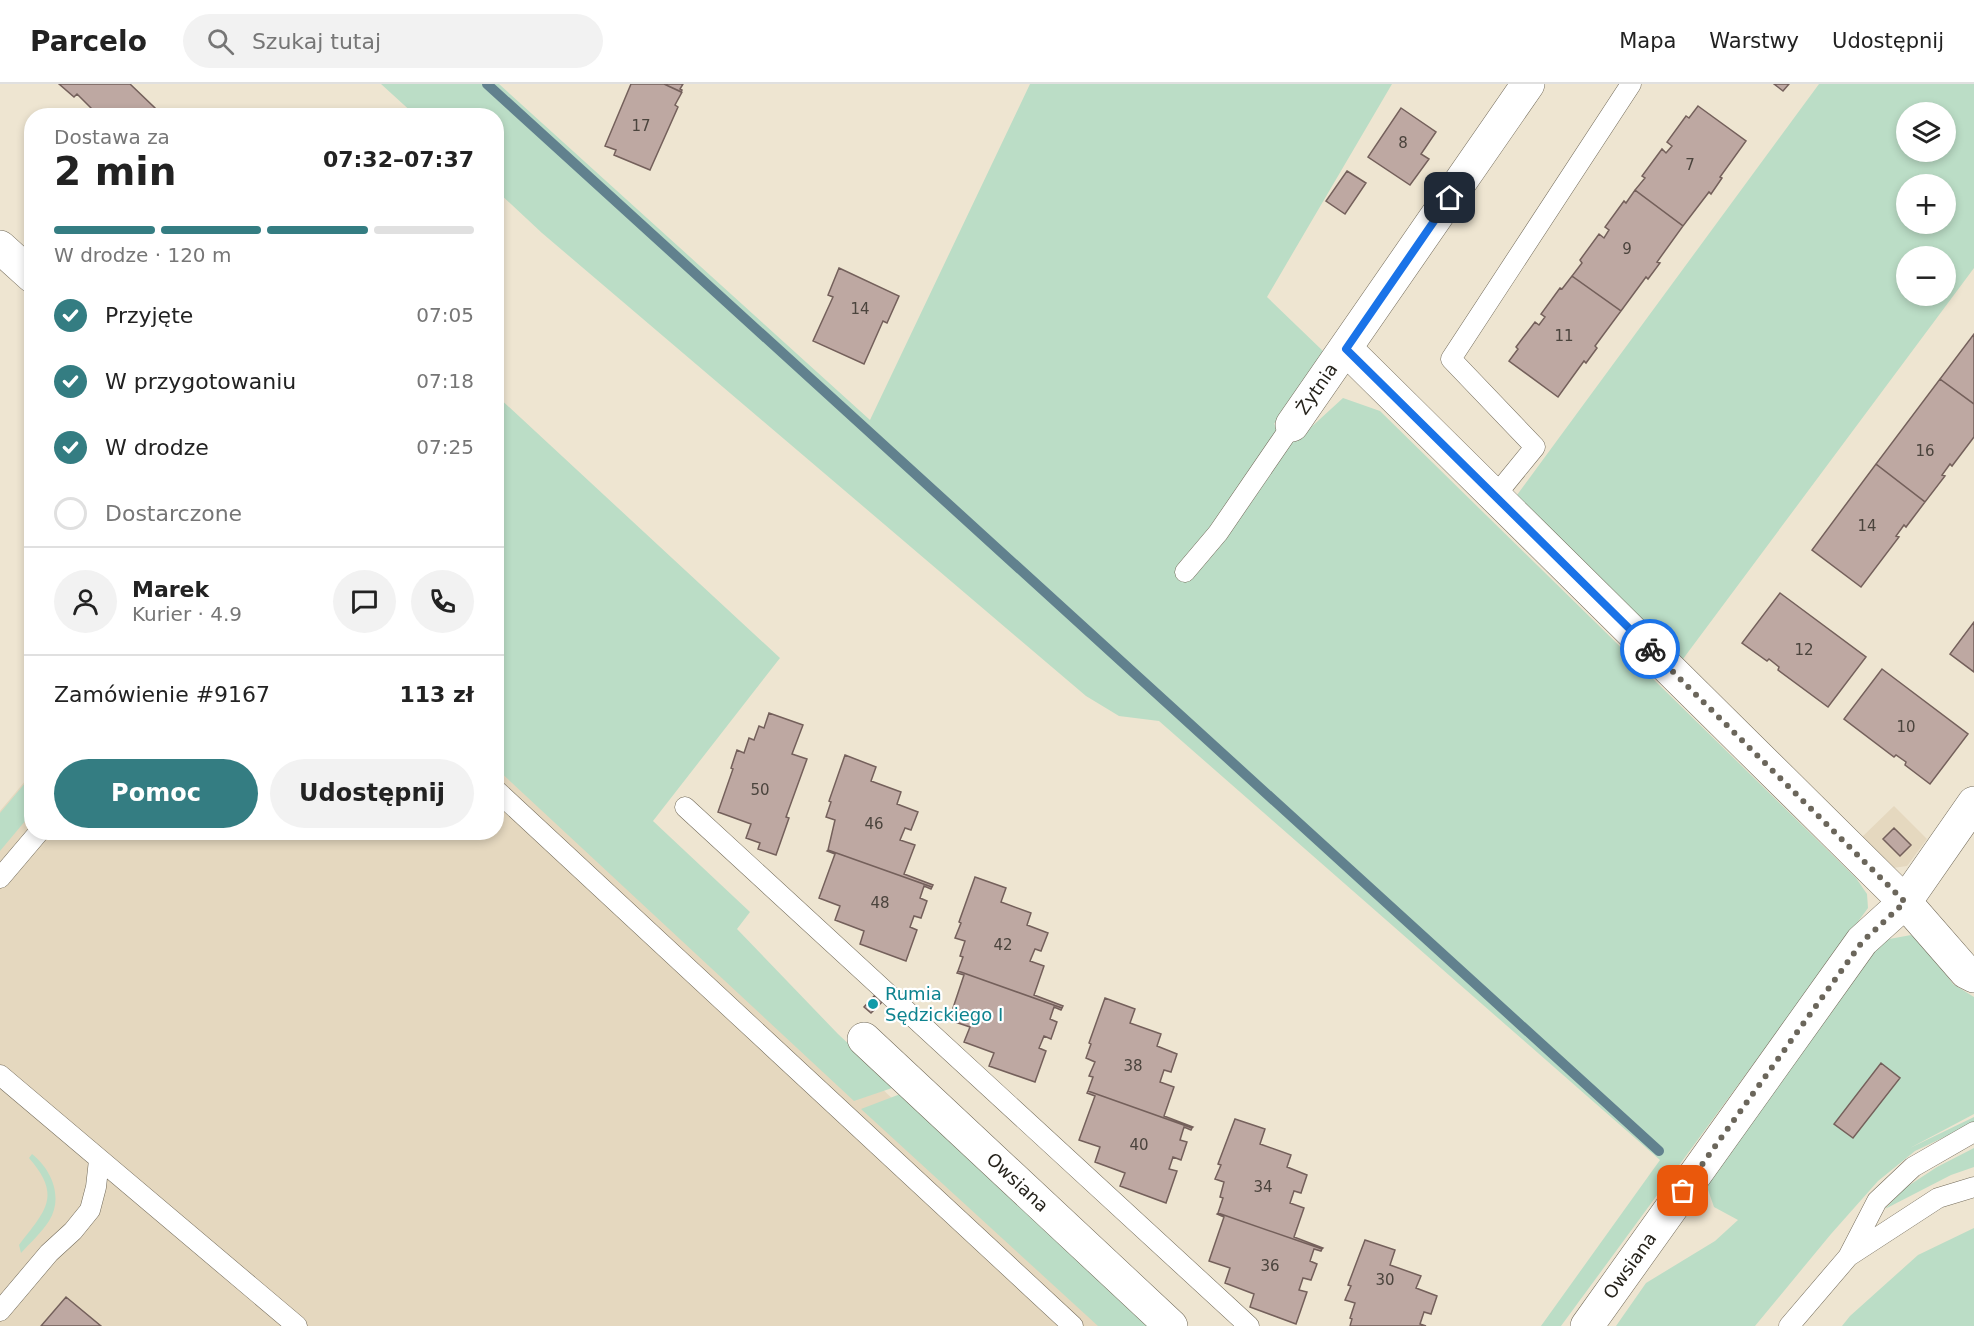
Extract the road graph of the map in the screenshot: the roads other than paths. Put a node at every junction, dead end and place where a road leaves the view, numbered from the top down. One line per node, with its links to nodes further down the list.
1 (1528, 84): 5 (street, Żytnia)
2 (1631, 84): 7 (lane)
3 (0, 247): 4 (street)
4 (24, 269)
5 (1346, 349): 6 (street, Żytnia); 7 (street)
6 (1292, 425): 8 (lane, Żytnia)
7 (1495, 496): 14 (street)
8 (1185, 572)
9 (504, 797): 24 (lane)
10 (1974, 803): 14 (street, Owsiana)
11 (685, 807): 26 (lane)
12 (32, 840): 13 (lane)
13 (0, 878)
14 (1905, 902): 15 (street); 27 (street, Owsiana)
15 (1974, 976)
16 (864, 1039): 25 (street, Owsiana)
17 (0, 1075): 19 (lane)
18 (1974, 1132): 21 (lane)
19 (99, 1160): 22 (lane); 23 (lane)
20 (1974, 1187): 21 (lane)
21 (1848, 1257): 28 (lane)
22 (0, 1311)
23 (297, 1326)
24 (1073, 1326)
25 (1171, 1326)
26 (1249, 1326)
27 (1587, 1326)
28 (1789, 1326)

